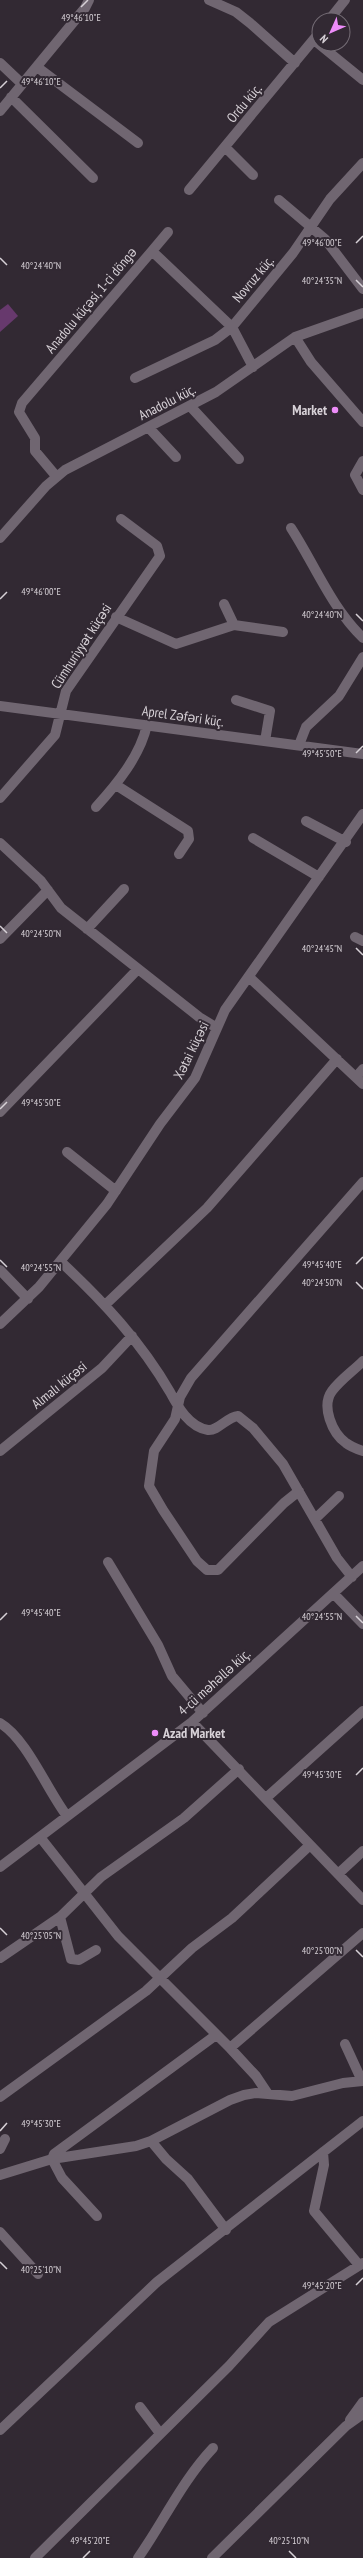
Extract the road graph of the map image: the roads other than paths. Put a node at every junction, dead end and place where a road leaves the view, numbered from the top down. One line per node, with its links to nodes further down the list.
1 (89, 0): 10 (street)
2 (209, 0): 4 (street)
3 (345, 0): 5 (street)
4 (224, 3): 9 (street)
5 (335, 12)
6 (311, 43): 9 (street, Ordu küç.)
7 (332, 52): 11 (street)
8 (0, 63): 12 (street)
9 (295, 63): 16 (street, Ordu küç.)
10 (37, 67): 13 (street); 15 (street)
11 (363, 80)
12 (18, 81)
13 (11, 97): 14 (street); 19 (street)
14 (0, 111)
15 (138, 143)
16 (225, 147): 18 (street); 20 (street, Ordu küç.)
17 (363, 163): 22 (street, Novruz küç.)
18 (253, 174)
19 (93, 178)
20 (189, 190)
21 (279, 200): 22 (street)
22 (310, 226): 25 (street); 27 (street, Novruz küç.)
23 (168, 232): 24 (street)
24 (152, 251): 27 (street, Anadolu küçəsi, 1-ci döngə); 37 (street, Anadolu küçəsi, 1-ci döngə)
25 (363, 289)
26 (363, 313): 28 (street, Anadolu küç.)
27 (232, 327): 29 (street, Anadolu küçəsi, 1-ci döngə); 30 (street, Novruz küç.)
28 (295, 337): 29 (street, Anadolu küç.); 32 (street)
29 (252, 367): 31 (street, Anadolu küç.)
30 (135, 378)
31 (190, 406): 33 (street, Anadolu küç.); 35 (street)
32 (363, 422)
33 (149, 428): 34 (street); 37 (street, Anadolu küç.)
34 (176, 457)
35 (239, 459)
36 (363, 461): 38 (street)
37 (56, 476): 41 (street, Anadolu küç.)
38 (363, 490)
39 (121, 519): 43 (street, Cümhuriyyət küçəsi)
40 (291, 528): 46 (street)
41 (0, 538)
42 (224, 604): 44 (street)
43 (116, 617): 44 (street); 51 (street, Cümhuriyyət küçəsi)
44 (234, 625): 45 (street)
45 (283, 632)
46 (363, 638)
47 (363, 657): 48 (street)
48 (358, 674): 54 (street)
49 (236, 700): 53 (street)
50 (0, 706): 51 (street, Aprel Zəfəri küç.)
51 (61, 714): 52 (street, Aprel Zəfəri küç.); 57 (street, Cümhuriyyət küçəsi)
52 (147, 725): 53 (street, Aprel Zəfəri küç.); 56 (street)
53 (265, 741): 54 (street, Aprel Zəfəri küç.)
54 (299, 745): 55 (street, Aprel Zəfəri küç.)
55 (363, 754)
56 (116, 785): 58 (street); 64 (street)
57 (0, 798)
58 (96, 807)
59 (363, 814): 62 (street, Xətai küçəsi)
60 (306, 821): 62 (street)
61 (253, 838): 65 (street)
62 (346, 842): 65 (street, Xətai küçəsi)
63 (0, 843): 67 (street)
64 (179, 854)
65 (319, 877): 71 (street, Xətai küçəsi)
66 (124, 889): 68 (street)
67 (48, 890): 68 (street); 69 (street)
68 (87, 929): 70 (street)
69 (0, 939)
70 (138, 970): 72 (street); 76 (street)
71 (249, 978): 72 (street, Xətai küçəsi); 73 (street)
72 (217, 1028): 79 (street, Xətai küçəsi)
73 (337, 1059): 75 (street); 83 (street)
74 (363, 1069): 75 (street)
75 (360, 1080)
76 (0, 1112)
77 (67, 1152): 79 (street)
78 (363, 1182): 87 (street)
79 (116, 1191): 80 (street, Xətai küçəsi)
80 (61, 1262): 82 (street, Xətai küçəsi); 83 (street)
81 (0, 1270): 82 (street)
82 (28, 1299): 84 (street, Xətai küçəsi)
83 (105, 1305): 85 (street)
84 (0, 1324)
85 (132, 1336): 87 (street); 88 (street, Almalı küçəsi)
86 (363, 1361): 89 (street)
87 (178, 1406): 90 (street); 90 (street)
88 (0, 1451)
89 (363, 1451)
90 (299, 1491): 92 (street)
91 (340, 1496): 92 (street)
92 (316, 1518): 95 (street)
93 (108, 1562): 99 (street)
94 (363, 1566): 95 (street, 4-cü məhəllə küç.)
95 (352, 1577): 96 (street, 4-cü məhəllə küç.)
96 (334, 1594): 97 (street); 99 (street, 4-cü məhəllə küç.)
97 (363, 1624)
98 (363, 1711): 103 (street)
99 (203, 1713): 100 (street, 4-cü məhəllə küç.)
100 (192, 1722): 102 (street); 104 (street, 4-cü məhəllə küç.)
101 (0, 1723): 104 (street)
102 (239, 1769): 103 (street); 110 (street)
103 (266, 1798): 106 (street)
104 (67, 1816): 105 (street, 4-cü məhəllə küç.)
105 (40, 1837): 108 (street, 4-cü məhəllə küç.); 110 (street)
106 (310, 1845): 109 (street); 116 (street)
107 (363, 1852): 109 (street)
108 (0, 1867)
109 (338, 1874): 111 (street)
110 (84, 1894): 112 (street); 116 (street)
111 (363, 1900)
112 (60, 1917): 114 (street); 115 (street)
113 (363, 1933): 119 (street)
114 (96, 1950)
115 (0, 1958)
116 (160, 1980): 117 (street); 122 (street)
117 (216, 2035): 119 (street); 128 (street)
118 (345, 2044): 120 (street)
119 (230, 2048): 121 (street)
120 (363, 2081): 121 (street)
121 (268, 2094): 125 (street)
122 (0, 2097)
123 (363, 2121): 127 (street)
124 (5, 2139): 126 (street)
125 (151, 2141): 128 (street); 131 (street)
126 (0, 2150)
127 (323, 2152): 131 (street); 133 (street)
128 (52, 2159): 129 (street); 130 (street)
129 (0, 2172)
130 (97, 2216)
131 (226, 2230): 139 (street)
132 (0, 2232): 134 (street)
133 (361, 2264): 140 (street)
134 (38, 2274)
135 (363, 2402): 138 (street)
136 (140, 2407): 140 (street)
137 (363, 2414): 138 (street)
138 (346, 2426): 144 (street)
139 (0, 2430)
140 (159, 2432): 142 (street)
141 (213, 2448): 143 (street)
142 (35, 2558)
143 (138, 2558)
144 (212, 2558)

